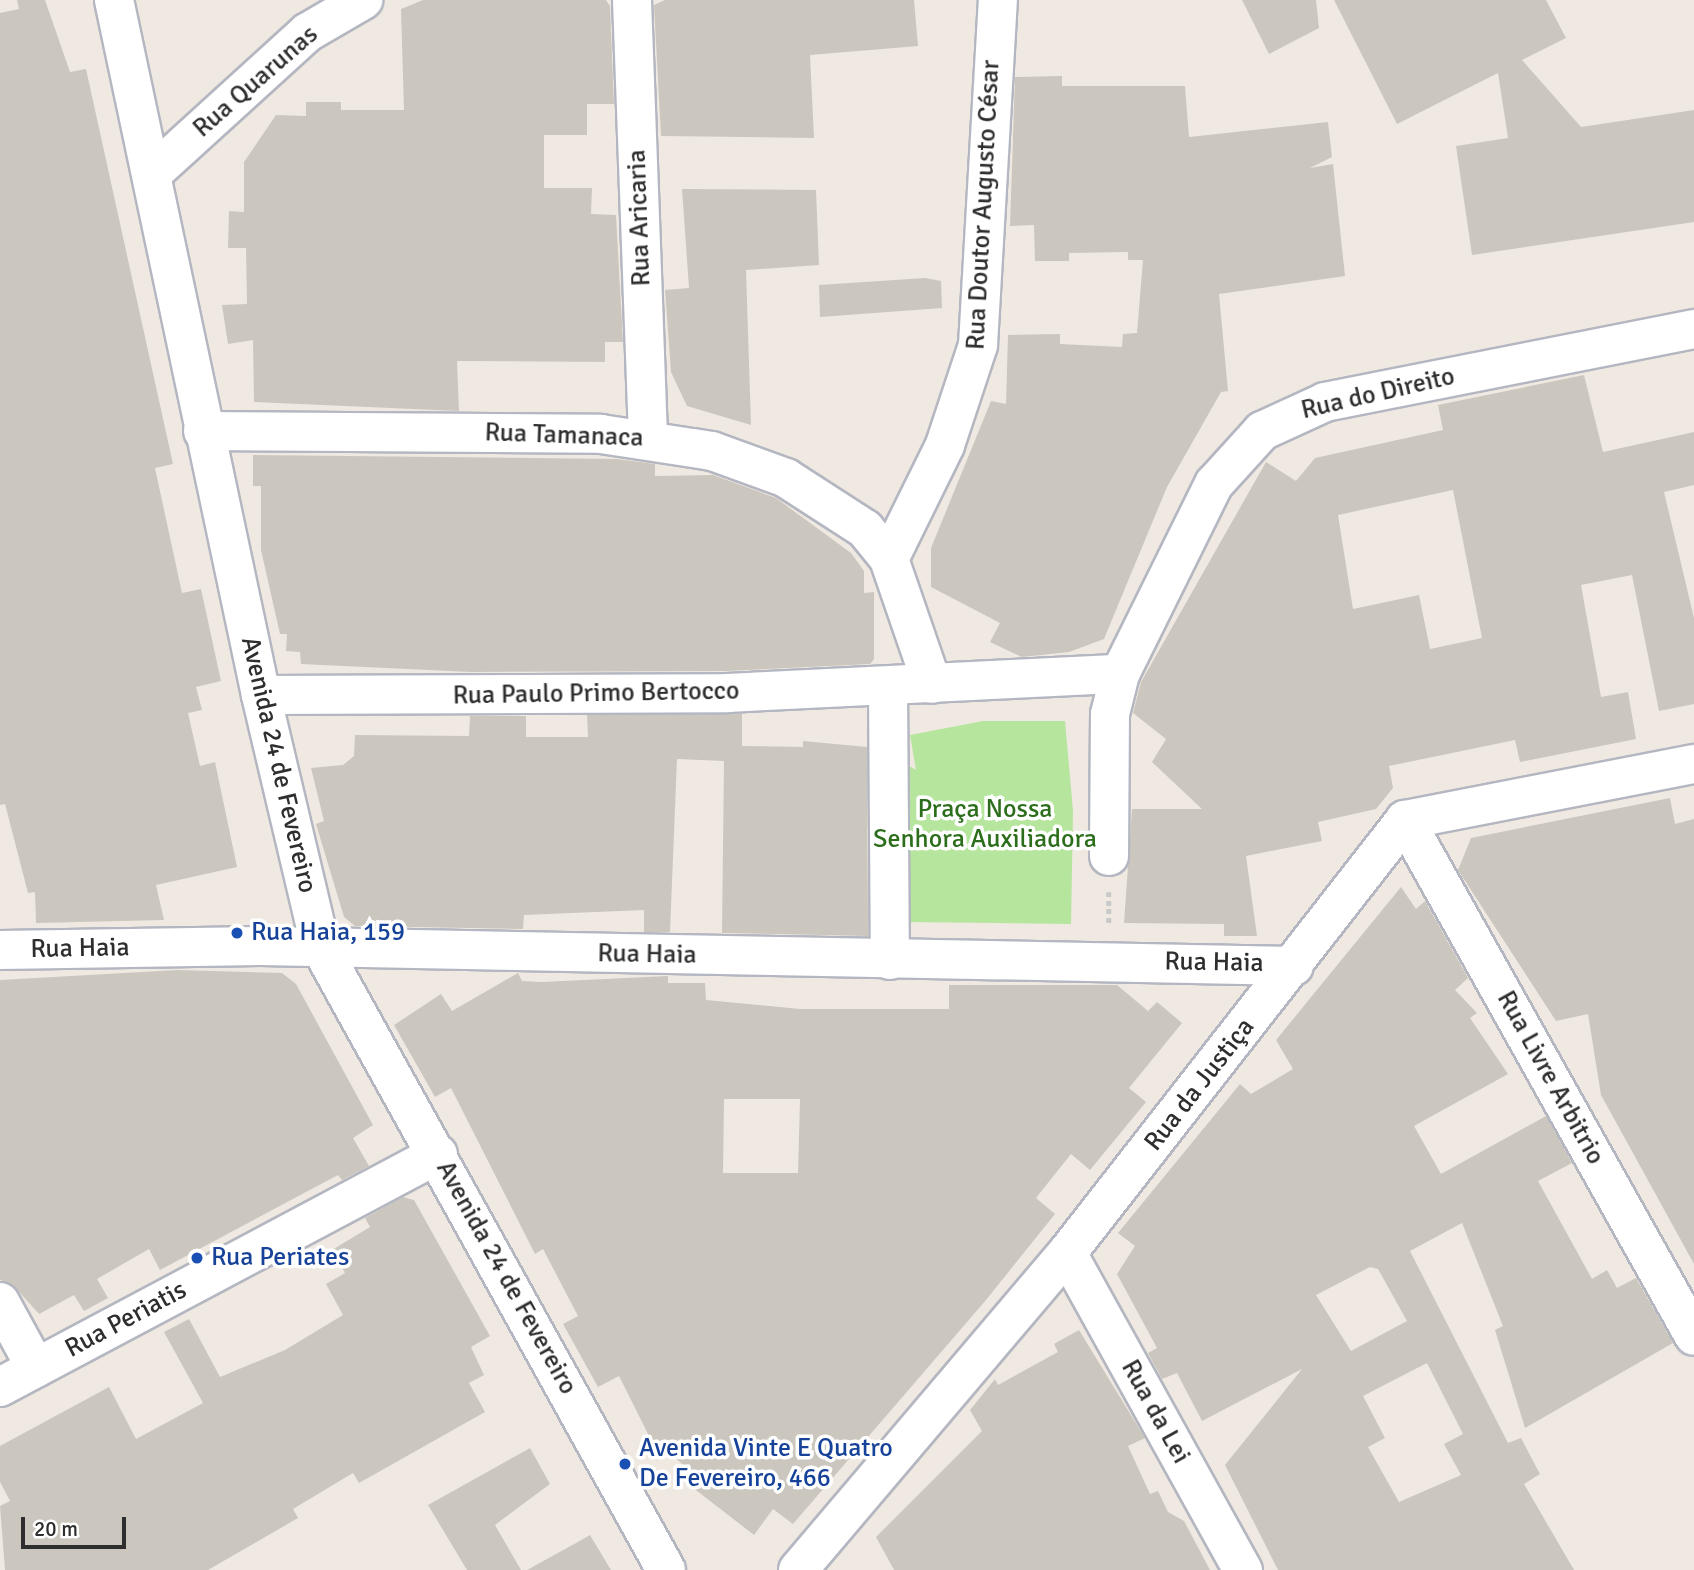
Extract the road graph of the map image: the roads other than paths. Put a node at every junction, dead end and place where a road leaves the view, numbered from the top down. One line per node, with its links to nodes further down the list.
1 (114, 0): 5 (street, Avenida 24 de Fevereiro)
2 (363, 0): 5 (street, Rua Quarunas)
3 (632, 0): 8 (street, Rua Aricaria)
4 (998, 0): 9 (street, Rua Doutor Augusto César)
5 (154, 172): 7 (street, Avenida 24 de Fevereiro)
6 (1694, 329): 10 (street, Rua do Direito)
7 (203, 431): 8 (street, Rua Tamanaca); 13 (street, Avenida 24 de Fevereiro)
8 (648, 436): 9 (street, Rua Tamanaca)
9 (889, 559): 11 (street)
10 (1120, 674): 11 (street); 16 (street)
11 (932, 684): 12 (street, Rua Paulo Primo Bertocco)
12 (888, 688): 13 (street, Rua Paulo Primo Bertocco); 19 (street)
13 (261, 695): 17 (street, Avenida 24 de Fevereiro)
14 (1694, 764): 15 (street)
15 (1405, 820): 20 (street, Rua da Justiça); 24 (street, Rua Livre Arbitrio)
16 (1109, 856)
17 (321, 948): 18 (street, Rua Haia); 19 (street, Rua Haia); 21 (street, Avenida 24 de Fevereiro)
18 (0, 950)
19 (890, 960): 20 (street, Rua Haia)
20 (1294, 966): 22 (street, Rua da Justiça)
21 (438, 1154): 25 (street, Rua Periatis); 27 (street, Avenida 24 de Fevereiro)
22 (1067, 1253): 28 (street, Rua da Justiça); 29 (street, Rua da Lei)
23 (0, 1302): 25 (street)
24 (1694, 1336)
25 (36, 1368): 26 (street, Rua Periatis)
26 (0, 1387)
27 (666, 1570)
28 (798, 1570)
29 (1243, 1570)

